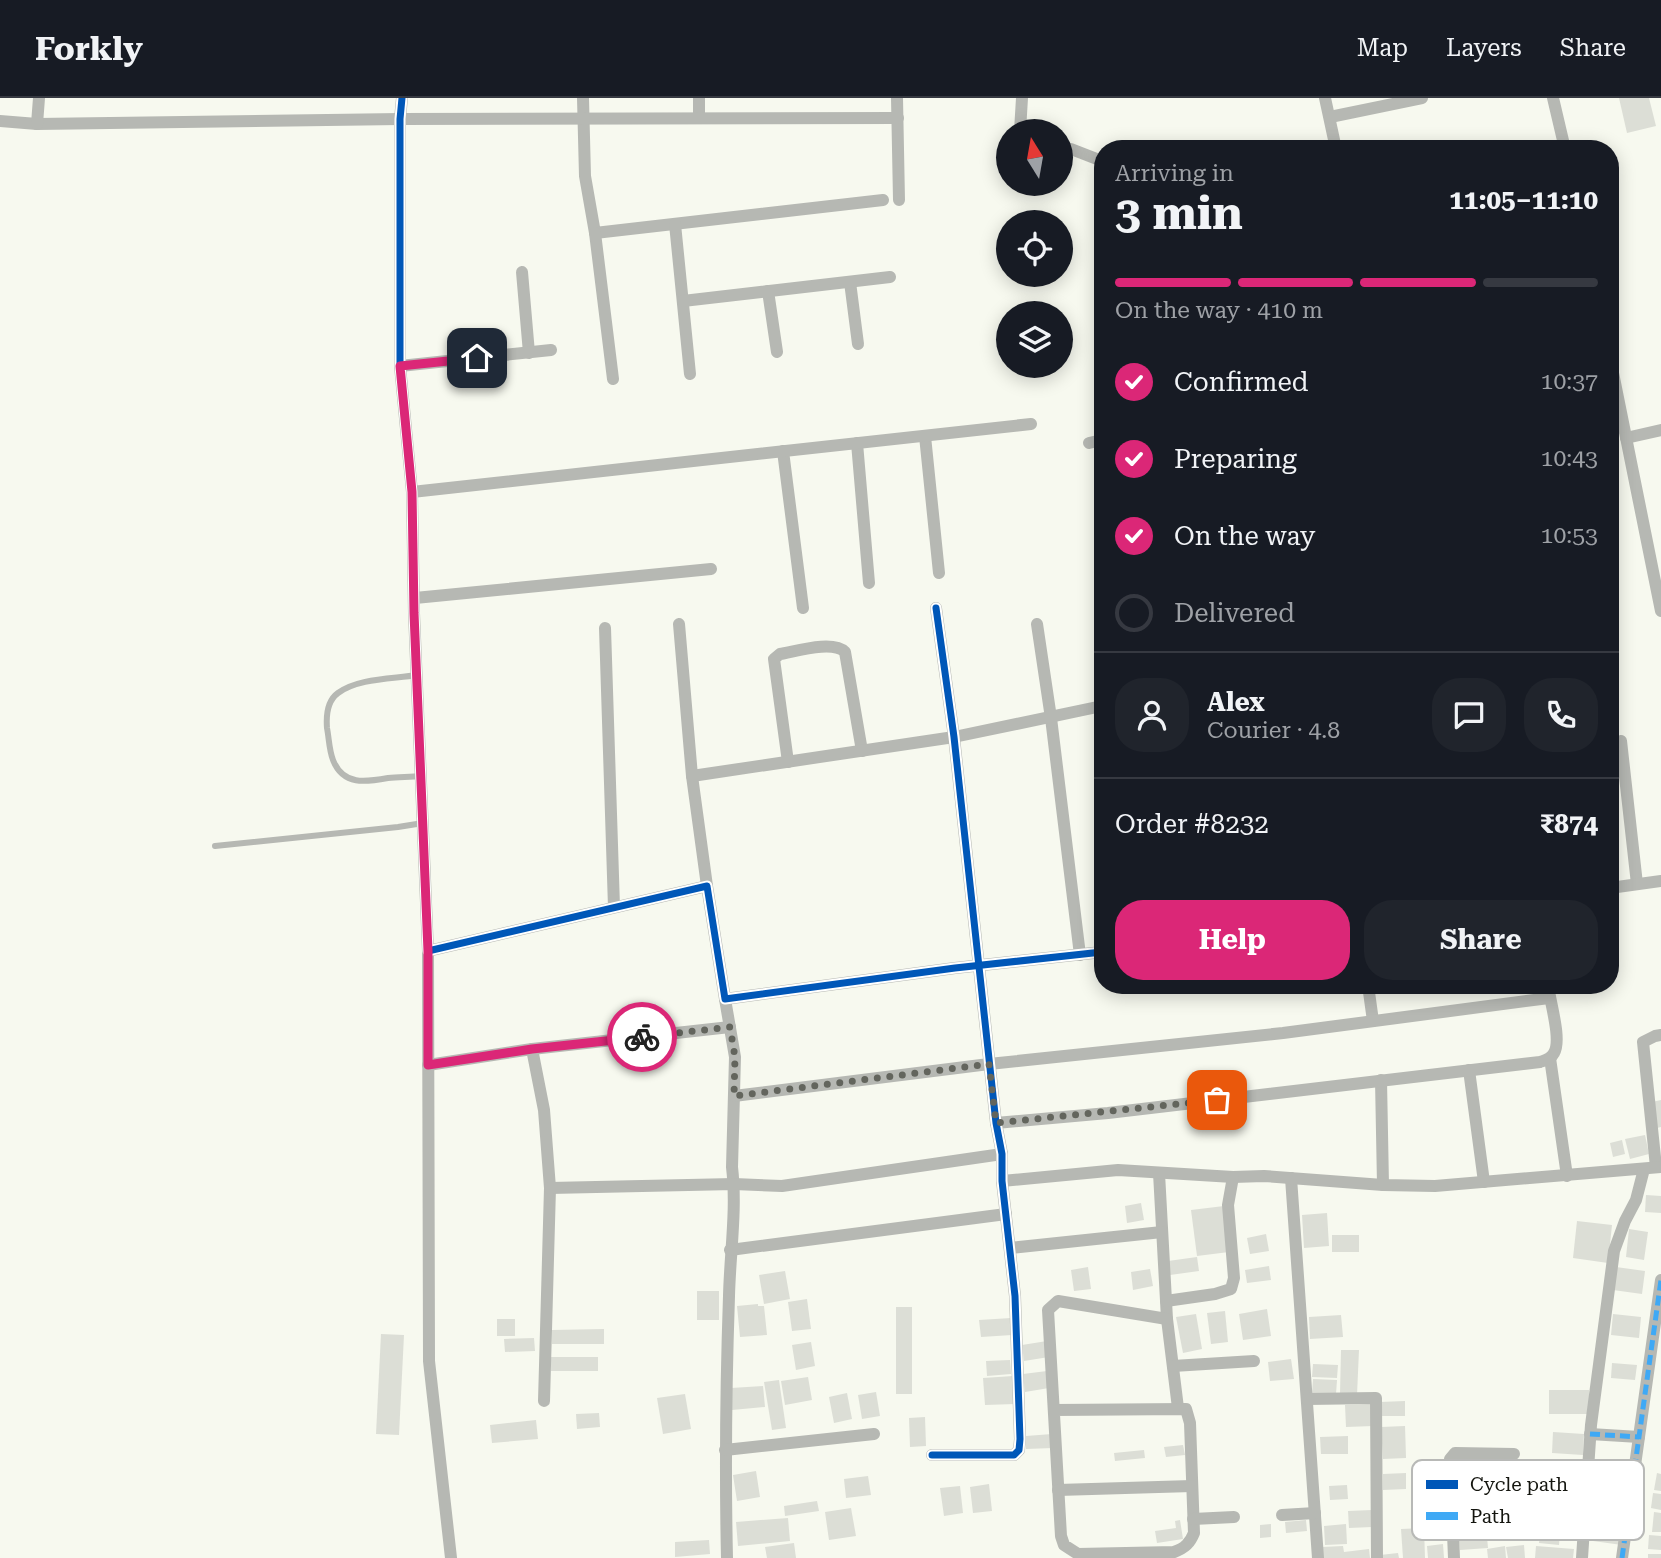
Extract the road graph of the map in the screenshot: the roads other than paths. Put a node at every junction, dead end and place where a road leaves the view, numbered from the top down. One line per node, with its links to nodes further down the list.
1 (39, 98): 17 (street)
2 (402, 98): 14 (street)
3 (583, 98): 11 (street)
4 (699, 98): 12 (street)
5 (897, 98): 13 (street)
6 (1021, 98): 15 (street)
7 (1325, 98): 10 (street)
8 (1422, 98): 10 (street)
9 (1553, 98): 19 (street)
10 (1330, 117): 18 (street)
11 (583, 118): 12 (street); 14 (street); 25 (street)
12 (699, 118): 13 (street)
13 (898, 118): 23 (street)
14 (400, 119): 17 (street); 35 (street)
15 (1020, 119)
16 (0, 121): 17 (street)
17 (37, 124)
18 (1334, 140)
19 (1562, 140)
20 (1073, 150): 21 (street)
21 (1094, 158)
22 (883, 200): 24 (street)
23 (898, 200)
24 (675, 224): 25 (street); 30 (street)
25 (595, 233): 37 (street)
26 (522, 272): 34 (street)
27 (890, 277): 28 (street)
28 (850, 282): 29 (street); 31 (street)
29 (768, 291): 30 (street); 33 (street)
30 (683, 301): 36 (street)
31 (858, 344)
32 (551, 350): 34 (street)
33 (777, 352)
34 (529, 353): 35 (street)
35 (400, 366): 47 (street)
36 (690, 374)
37 (612, 379)
38 (1619, 403): 42 (street)
39 (1031, 424): 41 (street)
40 (1661, 430): 42 (street)
41 (925, 436): 44 (street); 51 (street)
42 (1626, 438): 49 (street)
43 (1094, 442): 45 (street)
44 (857, 443): 46 (street); 52 (street)
45 (1089, 443)
46 (783, 452): 47 (street); 54 (street)
47 (412, 492): 53 (street)
48 (1661, 540): 49 (street)
49 (1647, 543): 56 (street)
50 (711, 569): 53 (street)
51 (939, 573)
52 (869, 583)
53 (415, 598): 60 (street)
54 (803, 608)
55 (936, 608): 63 (street)
56 (1661, 611)
57 (679, 624): 68 (street)
58 (1037, 624): 62 (street)
59 (605, 628): 75 (street)
60 (417, 675): 67 (street); 67 (lane)
61 (1094, 708): 62 (street)
62 (1051, 718): 63 (street); 78 (street)
63 (954, 737): 65 (street); 79 (street)
64 (1621, 741): 72 (street)
65 (862, 751): 66 (street); 66 (street)
66 (788, 762): 68 (street)
67 (421, 776): 69 (street)
68 (692, 776): 73 (street)
69 (423, 822): 70 (lane); 76 (street)
70 (215, 846)
71 (1661, 881): 72 (street)
72 (1637, 884): 74 (street)
73 (708, 886): 75 (street); 83 (street)
74 (1619, 886)
75 (614, 907): 76 (street)
76 (428, 951): 90 (street)
77 (1094, 953): 78 (street)
78 (1080, 955): 79 (street)
79 (978, 967): 83 (street); 89 (street)
80 (1369, 994): 84 (street)
81 (1531, 994): 84 (street)
82 (1550, 994): 88 (street)
83 (725, 999): 85 (street)
84 (1373, 1021): 89 (street)
85 (730, 1027): 87 (street); 93 (street)
86 (1661, 1035): 96 (street)
87 (532, 1049): 90 (street); 105 (street)
88 (1550, 1058): 91 (street); 98 (street)
89 (989, 1064): 93 (street); 94 (street)
90 (428, 1065): 137 (street)
91 (1469, 1070): 92 (street); 102 (street)
92 (1381, 1080): 94 (street); 104 (street)
93 (734, 1096): 103 (street)
94 (996, 1123): 95 (street)
95 (1002, 1154): 101 (street); 103 (street)
96 (1654, 1168): 98 (street); 120 (street)
97 (1159, 1173): 99 (street); 101 (street); 107 (street)
98 (1567, 1176): 102 (street)
99 (1233, 1177): 100 (street); 111 (street)
100 (1291, 1178): 104 (street); 115 (street)
101 (1002, 1181): 106 (street)
102 (1484, 1182): 104 (street)
103 (734, 1184): 105 (street); 109 (street)
104 (1383, 1185)
105 (550, 1188): 116 (street)
106 (1006, 1214): 108 (street); 109 (street)
107 (1162, 1232): 108 (street); 111 (street)
108 (1010, 1248): 124 (street)
109 (730, 1251): 122 (street)
110 (1661, 1280): 121 (street)
111 (1166, 1301): 112 (street)
112 (1167, 1319): 114 (street); 118 (street)
113 (1254, 1361): 114 (street)
114 (1173, 1366): 117 (street)
115 (1307, 1399): 130 (street); 140 (street)
116 (544, 1401)
117 (1178, 1408): 118 (street); 128 (street)
118 (1054, 1410): 129 (street)
119 (874, 1434): 122 (street)
120 (1590, 1434): 121 (street); 126 (street)
121 (1639, 1437): 127 (street)
122 (725, 1450): 138 (street)
123 (1514, 1454): 125 (street)
124 (932, 1455)
125 (1450, 1460)
126 (1588, 1460)
127 (1636, 1460)
128 (1192, 1486): 129 (street); 133 (street)
129 (1058, 1490): 133 (street)
130 (1315, 1513): 131 (street); 139 (street)
131 (1282, 1514)
132 (1234, 1517): 133 (street)
133 (1193, 1519)
134 (1453, 1540): 141 (street)
135 (1583, 1540): 142 (street)
136 (1625, 1540): 143 (street)
137 (451, 1558)
138 (727, 1558)
139 (1318, 1558)
140 (1377, 1558)
141 (1454, 1558)
142 (1582, 1558)
143 (1622, 1558)

